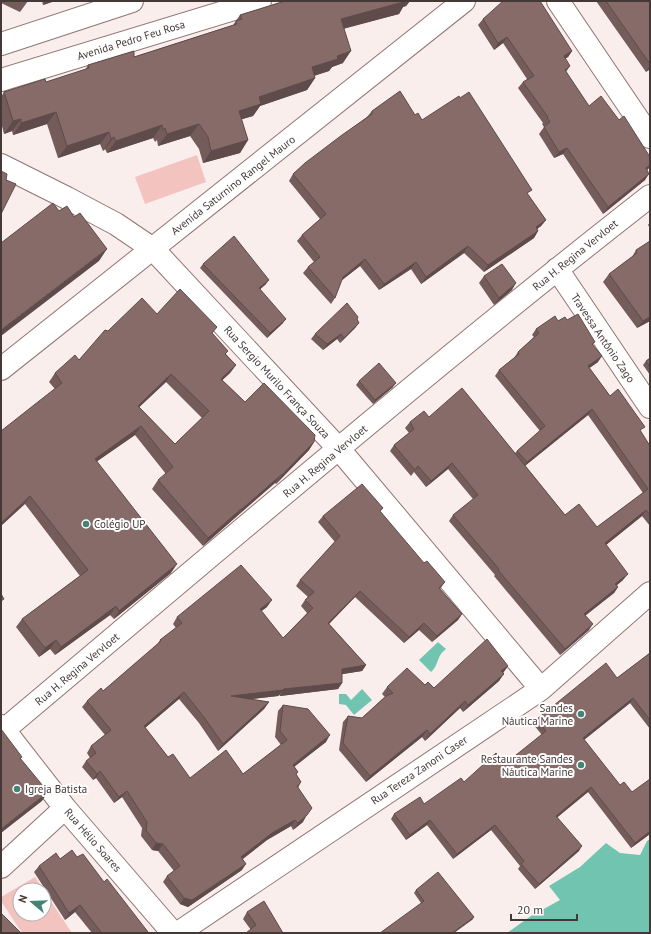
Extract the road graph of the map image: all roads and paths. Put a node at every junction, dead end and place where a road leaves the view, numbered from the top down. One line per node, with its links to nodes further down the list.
1 (132, 1): 5 (street)
2 (260, 1): 6 (street, Avenida Pedro Feu Rosa)
3 (464, 1): 10 (street, Avenida Saturnino Rangel Mauro)
4 (558, 1): 7 (street)
5 (1, 44)
6 (1, 80)
7 (650, 137)
8 (1, 165): 10 (street, Rua Sergio Murilo França Souza)
9 (650, 196): 11 (street, Rua H. Regina Vervloet)
10 (153, 249): 12 (street, Avenida Saturnino Rangel Mauro); 14 (street, Rua Sergio Murilo França Souza)
11 (557, 269): 13 (street, Travessa Antônio Zago); 14 (street, Rua H. Regina Vervloet)
12 (1, 369)
13 (650, 407)
14 (339, 449): 16 (street, Rua Sergio Murilo França Souza); 17 (street, Rua H. Regina Vervloet)
15 (650, 593): 16 (street, Rua Tereza Zanoni Caser)
16 (540, 689): 21 (street, Rua Tereza Zanoni Caser)
17 (2, 728): 18 (street, Rua Hélio Soares)
18 (65, 808): 19 (street); 20 (street, Rua Hélio Soares)
19 (1, 867)
20 (173, 933)
21 (178, 933)

